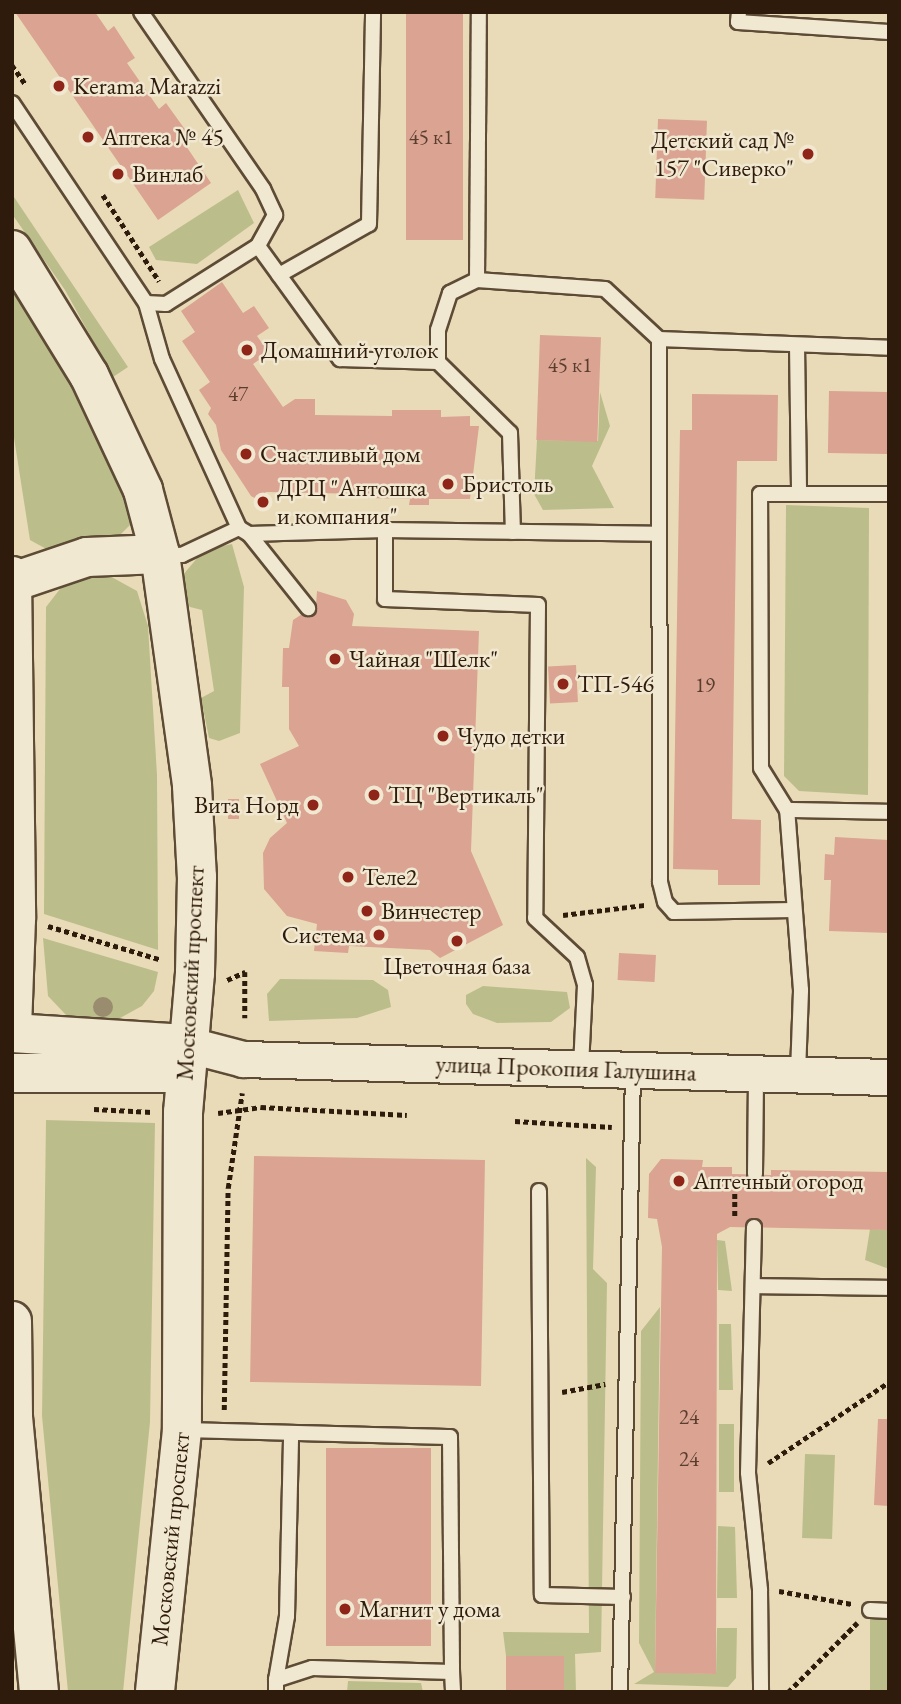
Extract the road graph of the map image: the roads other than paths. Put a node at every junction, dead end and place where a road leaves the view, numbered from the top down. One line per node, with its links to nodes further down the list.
1 (141, 12): 7 (lane)
2 (373, 12): 9 (lane)
3 (480, 12): 10 (lane)
4 (739, 12): 5 (lane)
5 (889, 32)
6 (12, 103): 11 (lane)
7 (258, 246): 9 (lane); 11 (lane)
8 (12, 250): 22 (main road, Московский проспект)
9 (279, 275): 15 (lane)
10 (477, 280): 12 (lane); 15 (lane)
11 (146, 303): 19 (lane)
12 (659, 339): 13 (lane); 21 (lane)
13 (797, 345): 14 (lane); 16 (lane)
14 (889, 348)
15 (438, 362): 20 (lane)
16 (799, 494): 17 (lane); 26 (lane)
17 (889, 494)
18 (385, 530): 19 (lane); 20 (lane); 31 (lane)
19 (244, 531): 22 (lane); 25 (lane)
20 (513, 532): 21 (lane)
21 (656, 534): 28 (lane)
22 (160, 554): 24 (main road); 30 (main road, Московский проспект)
23 (12, 576): 24 (main road)
24 (13, 582): 29 (main road)
25 (308, 608)
26 (787, 810): 27 (lane); 28 (lane)
27 (889, 811)
28 (794, 910): 34 (lane)
29 (12, 1030): 30 (main road, улица Прокопия Галушина)
30 (186, 1058): 31 (street, улица Прокопия Галушина); 33 (main road, улица Прокопия Галушина); 43 (main road, Московский проспект)
31 (581, 1071): 32 (street, улица Прокопия Галушина)
32 (633, 1072): 35 (street, улица Прокопия Галушина); 45 (lane)
33 (12, 1073)
34 (798, 1074): 35 (street, улица Прокопия Галушина); 36 (street, улица Прокопия Галушина)
35 (757, 1075): 37 (lane)
36 (889, 1077)
37 (755, 1174)
38 (539, 1191): 45 (lane)
39 (754, 1227): 40 (lane)
40 (753, 1286): 41 (lane); 54 (lane)
41 (889, 1287)
42 (12, 1321): 50 (main road)
43 (182, 1430): 44 (lane); 51 (main road, Московский проспект)
44 (291, 1434): 48 (lane); 49 (lane)
45 (623, 1597): 53 (lane)
46 (870, 1610): 47 (lane)
47 (889, 1611)
48 (452, 1672): 49 (lane); 52 (lane)
49 (276, 1686)
50 (39, 1692)
51 (155, 1692)
52 (453, 1692)
53 (620, 1692)
54 (761, 1692)

